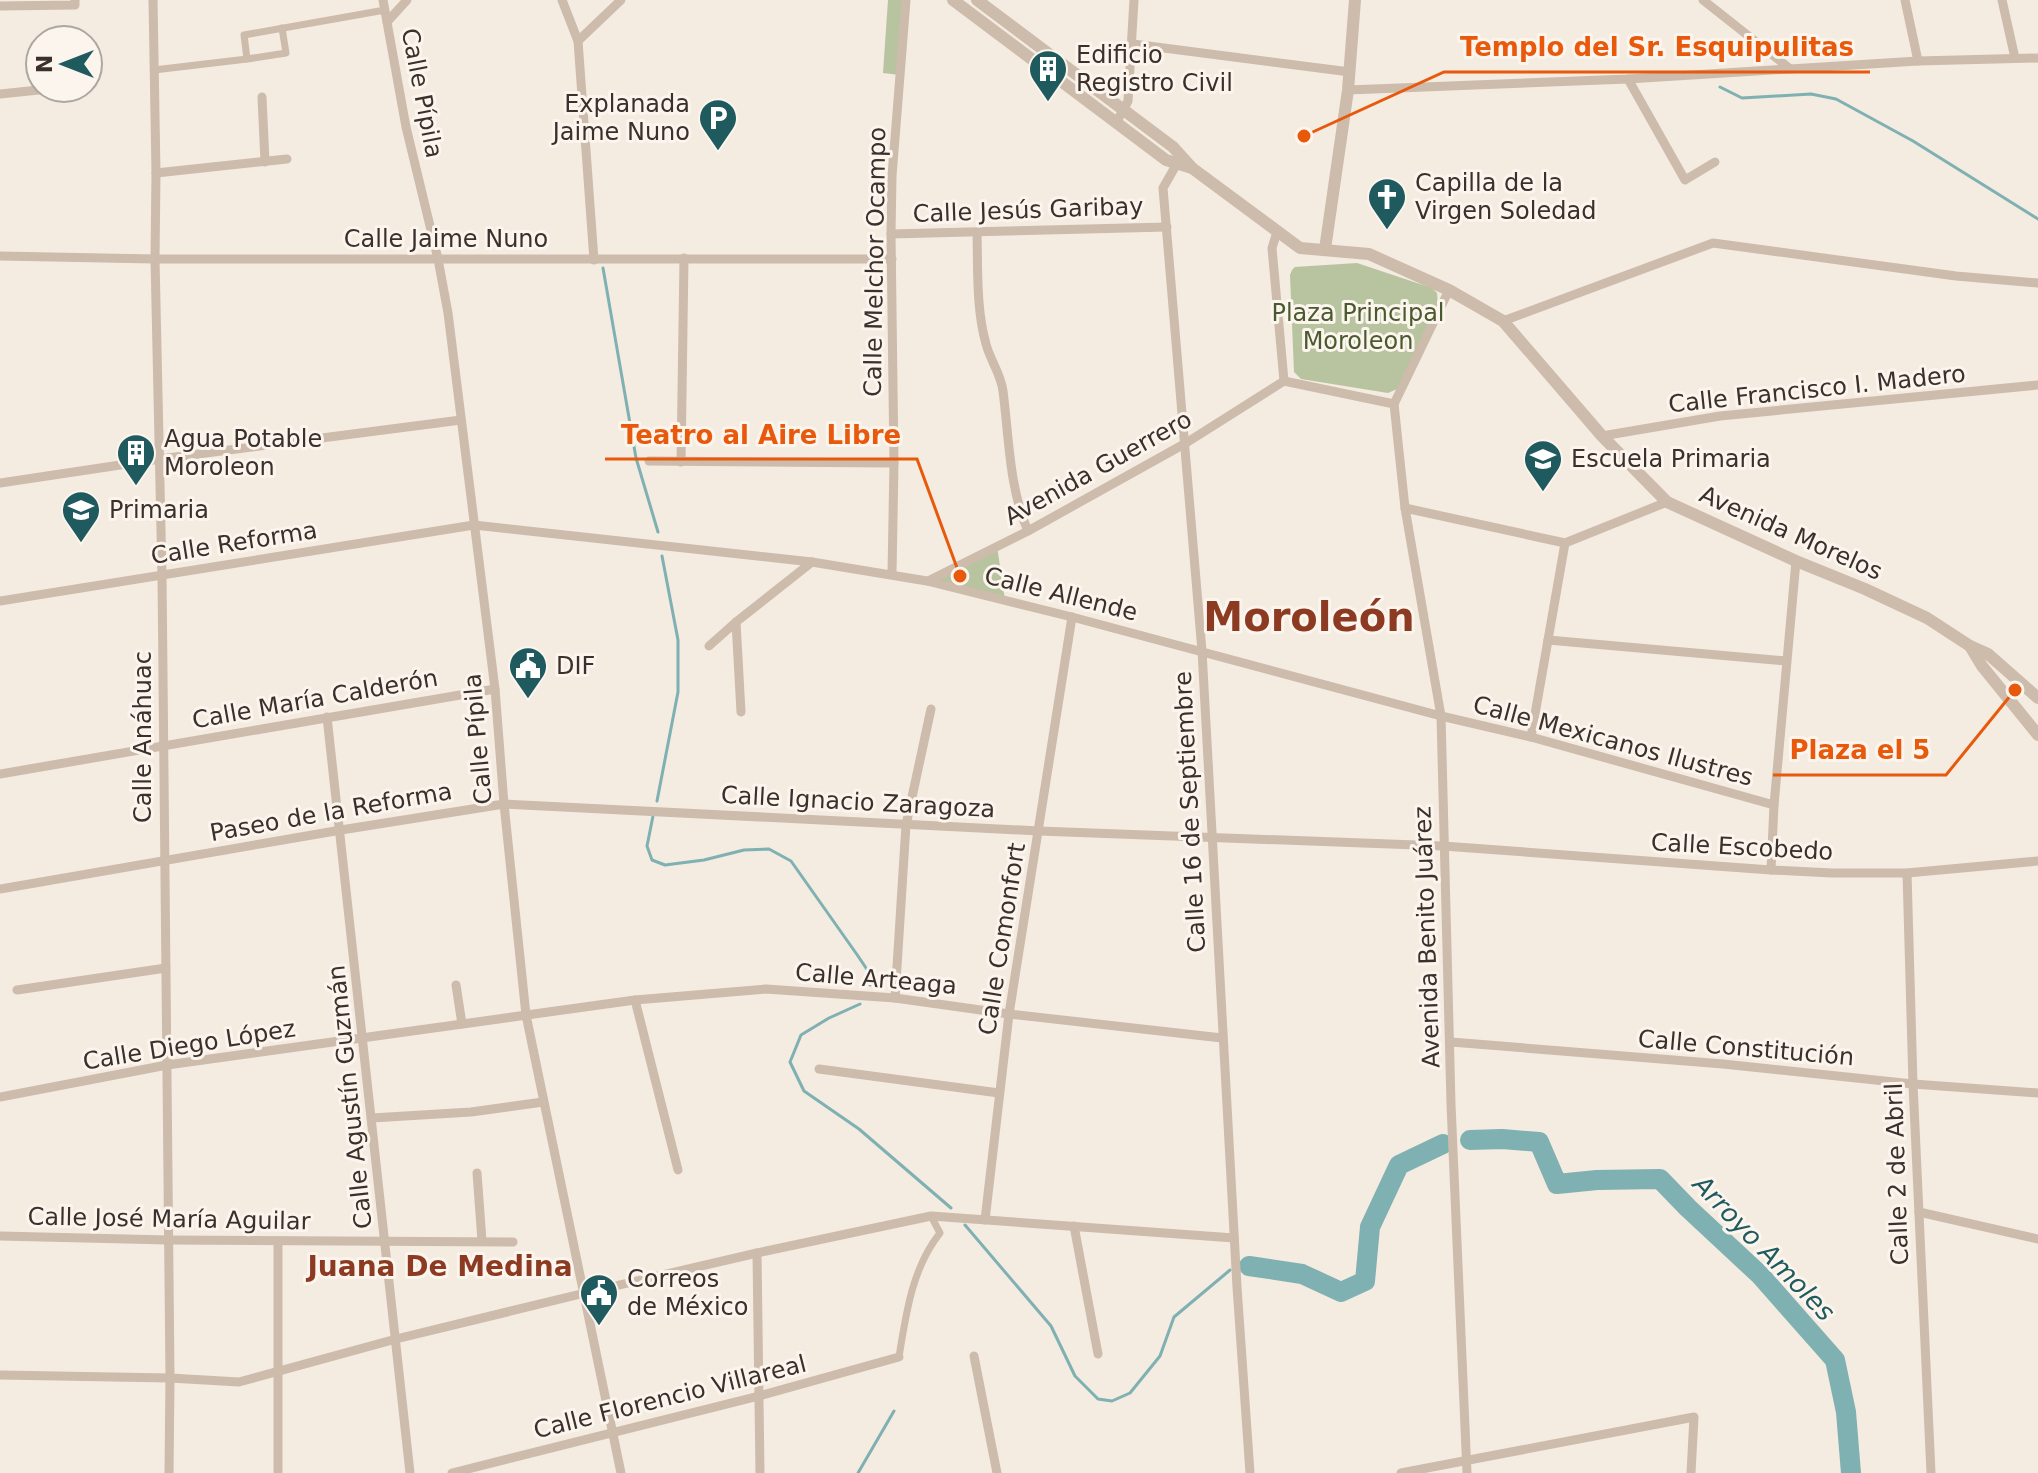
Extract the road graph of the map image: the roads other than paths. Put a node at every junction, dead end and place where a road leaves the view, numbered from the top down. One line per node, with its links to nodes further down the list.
1 (75, 0): 15 (street)
2 (153, 0): 25 (street, Calle Anáhuac)
3 (407, 0): 16 (street)
4 (562, 0): 18 (street)
5 (621, 0): 18 (street)
6 (906, 0): 42 (street, Calle Melchor Ocampo)
7 (953, 0): 33 (street)
8 (977, 0): 32 (street)
9 (1134, 0): 19 (street)
10 (1355, 0): 26 (street)
11 (1703, 0): 24 (street)
12 (1905, 0): 23 (street)
13 (2002, 0): 20 (street)
14 (384, 5): 16 (street, Calle Pípila); 17 (street)
15 (0, 6)
16 (387, 22): 47 (street, Calle Pípila)
17 (282, 28): 22 (street); 22 (street)
18 (578, 41): 49 (street)
19 (1133, 44): 26 (street); 32 (street)
20 (2015, 58): 21 (street); 23 (street)
21 (2038, 58)
22 (247, 59): 25 (street)
23 (1918, 61): 24 (street)
24 (1789, 68): 27 (street)
25 (154, 70): 38 (street, Calle Anáhuac)
26 (1350, 72): 28 (street)
27 (1628, 79): 28 (street); 37 (street)
28 (1348, 90): 43 (street)
29 (24, 92): 30 (street)
30 (0, 94)
31 (262, 97): 36 (street)
32 (1124, 110): 33 (street); 35 (street)
33 (1116, 123): 35 (street)
34 (287, 159): 36 (street)
35 (1180, 160): 39 (street, Calle 16 de Septiembre); 40 (street, Avenida Morelos)
36 (265, 162): 38 (street)
37 (1715, 162)
38 (156, 173): 46 (street, Calle Anáhuac)
39 (1167, 227): 41 (street, Calle Jesús Garibay); 58 (street, Calle 16 de Septiembre)
40 (1277, 232): 43 (street, Avenida Morelos); 53 (street)
41 (977, 233): 42 (street, Calle Jesús Garibay); 67 (street)
42 (891, 234): 48 (street, Calle Melchor Ocampo)
43 (1325, 249): 51 (street, Avenida Morelos)
44 (0, 256): 46 (street, Calle Jaime Nuno)
45 (684, 258): 48 (street, Calle Jaime Nuno); 49 (street, Calle Jaime Nuno); 61 (street)
46 (155, 259): 47 (street, Calle Jaime Nuno); 59 (street, Calle Anáhuac)
47 (438, 259): 49 (street, Calle Jaime Nuno); 56 (street, Calle Pípila)
48 (892, 259): 62 (street, Calle Melchor Ocampo)
49 (594, 260)
50 (2038, 283): 52 (street)
51 (1449, 290): 52 (street, Avenida Morelos); 55 (street)
52 (1503, 321): 57 (street, Avenida Morelos)
53 (1284, 381): 55 (street); 58 (street, Avenida Guerrero)
54 (2038, 385): 57 (street, Calle Francisco I. Madero)
55 (1394, 404): 65 (street, Avenida Benito Juárez)
56 (461, 420): 59 (street); 66 (street, Calle Pípila)
57 (1602, 436): 64 (street, Avenida Morelos)
58 (1186, 443): 67 (street, Avenida Guerrero); 80 (street, Calle 16 de Septiembre)
59 (160, 459): 63 (street); 72 (street, Calle Anáhuac)
60 (649, 461): 61 (street)
61 (681, 462): 62 (street)
62 (894, 463): 71 (street, Calle Melchor Ocampo)
63 (0, 483)
64 (1667, 502): 68 (street); 69 (street, Avenida Morelos)
65 (1405, 508): 68 (street); 86 (street, Avenida Benito Juárez)
66 (474, 525): 70 (street, Calle Allende); 72 (street, Calle Reforma); 82 (street, Calle Pípila)
67 (1028, 531): 73 (street, Avenida Guerrero)
68 (1565, 543): 77 (street)
69 (1796, 561): 79 (street, Avenida Morelos); 81 (street)
70 (812, 562): 71 (street, Calle Allende); 76 (street)
71 (892, 574): 73 (street, Calle Allende)
72 (162, 575): 74 (street, Calle Reforma); 90 (street, Calle Anáhuac)
73 (927, 581): 75 (street, Calle Allende)
74 (0, 601)
75 (1072, 617): 80 (street, Calle Allende); 96 (street, Calle Comonfort)
76 (736, 622): 78 (street); 85 (street)
77 (1548, 640): 81 (street); 89 (street)
78 (709, 646)
79 (1970, 646): 83 (street); 88 (street, Avenida Morelos)
80 (1202, 651): 86 (street, Calle Allende); 97 (street, Calle 16 de Septiembre)
81 (1786, 661): 93 (street)
82 (495, 689): 87 (street, Calle María Calderón); 92 (street, Calle Pípila)
83 (2038, 698)
84 (931, 709): 94 (street)
85 (741, 712)
86 (1441, 716): 89 (street, Calle Mexicanos Ilustres); 98 (street, Avenida Benito Juárez)
87 (327, 717): 90 (street, Calle María Calderón); 95 (street, Calle Agustín Guzmán)
88 (2038, 735)
89 (1531, 737): 93 (street, Calle Mexicanos Ilustres)
90 (163, 745): 91 (street, Calle María Calderón); 99 (street, Calle Anáhuac)
91 (0, 774)
92 (504, 804): 94 (street, Calle Ignacio Zaragoza); 95 (street, Paseo de la Reforma); 110 (street, Calle Pípila)
93 (1774, 805): 101 (street)
94 (906, 825): 96 (street, Calle Ignacio Zaragoza); 107 (street)
95 (341, 830): 99 (street, Paseo de la Reforma); 113 (street, Calle Agustín Guzmán)
96 (1039, 831): 97 (street, Calle Ignacio Zaragoza); 109 (street, Calle Comonfort)
97 (1211, 838): 98 (street, Calle Escobedo); 112 (street, Calle 16 de Septiembre)
98 (1443, 846): 101 (street, Calle Escobedo); 114 (street, Avenida Benito Juárez)
99 (164, 861): 103 (street, Paseo de la Reforma); 104 (street, Calle Anáhuac)
100 (2038, 861): 102 (street, Calle Escobedo)
101 (1771, 870): 102 (street, Calle Escobedo)
102 (1907, 873): 117 (street, Calle 2 de Abril)
103 (0, 889)
104 (166, 968): 106 (street); 115 (street, Calle Anáhuac)
105 (456, 985): 111 (street)
106 (17, 990)
107 (895, 998): 108 (street, Calle Arteaga); 109 (street, Calle Arteaga)
108 (635, 1000): 110 (street, Calle Arteaga); 123 (street)
109 (1009, 1014): 112 (street, Calle Arteaga); 118 (street, Calle Comonfort)
110 (526, 1015): 111 (street, Calle Diego López); 121 (street, Calle Pípila)
111 (462, 1024): 113 (street, Calle Diego López)
112 (1222, 1038): 130 (street, Calle 16 de Septiembre)
113 (363, 1039): 115 (street, Calle Diego López); 122 (street, Calle Agustín Guzmán)
114 (1451, 1042): 117 (street, Calle Constitución); 148 (street, Avenida Benito Juárez)
115 (167, 1065): 120 (street, Calle Diego López); 132 (street, Calle Anáhuac)
116 (819, 1069): 118 (street)
117 (1913, 1084): 119 (street, Calle Constitución); 125 (street, Calle 2 de Abril)
118 (999, 1093): 127 (street, Calle Comonfort)
119 (2038, 1093)
120 (0, 1097)
121 (543, 1102): 122 (street); 138 (street, Calle Pípila)
122 (372, 1118): 135 (street, Calle Agustín Guzmán)
123 (678, 1170)
124 (477, 1173): 134 (street)
125 (1919, 1212): 131 (street); 160 (street, Calle 2 de Abril)
126 (936, 1216): 127 (street); 137 (street); 142 (street)
127 (985, 1220): 128 (street)
128 (1074, 1226): 130 (street); 140 (street)
129 (0, 1236): 132 (street, Calle José María Aguilar)
130 (1234, 1238): 156 (street, Calle 16 de Septiembre)
131 (2038, 1239)
132 (168, 1240): 133 (street, Calle José María Aguilar); 145 (street, Calle Anáhuac)
133 (278, 1241): 135 (street, Calle José María Aguilar); 143 (street)
134 (482, 1241): 135 (street, Calle José María Aguilar); 136 (street, Calle José María Aguilar)
135 (386, 1242): 139 (street, Calle Agustín Guzmán)
136 (513, 1242)
137 (757, 1253): 138 (street); 146 (street)
138 (585, 1293): 139 (street); 147 (street, Calle Pípila)
139 (396, 1339): 143 (street); 151 (street, Calle Agustín Guzmán)
140 (1098, 1354)
141 (974, 1356): 155 (street)
142 (899, 1357): 146 (street, Calle Florencio Villareal)
143 (277, 1372): 145 (street); 150 (street)
144 (0, 1375): 145 (street)
145 (170, 1378): 149 (street, Calle Anáhuac)
146 (759, 1396): 147 (street, Calle Florencio Villareal); 154 (street)
147 (613, 1432): 152 (street, Calle Florencio Villareal); 153 (street, Calle Pípila)
148 (1466, 1462): 157 (street); 158 (street, Avenida Benito Juárez); 159 (street)
149 (169, 1473)
150 (278, 1473)
151 (410, 1473)
152 (452, 1473)
153 (621, 1473)
154 (760, 1473)
155 (997, 1473)
156 (1250, 1473)
157 (1401, 1473)
158 (1467, 1473)
159 (1691, 1473)
160 (1931, 1473)

